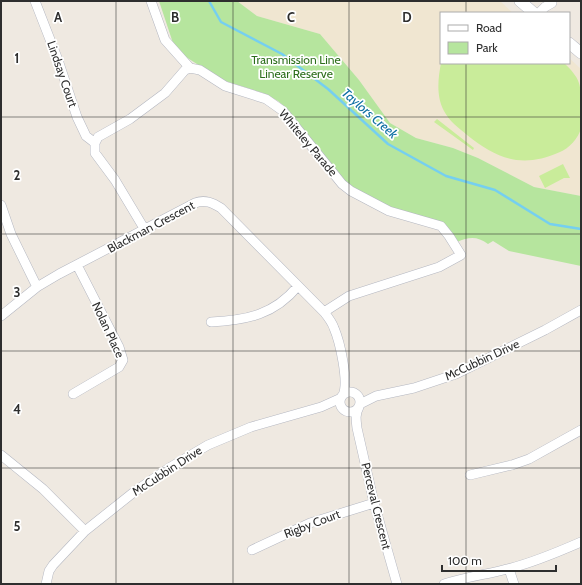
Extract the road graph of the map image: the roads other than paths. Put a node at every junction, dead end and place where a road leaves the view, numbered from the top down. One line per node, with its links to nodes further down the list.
1 (35, 1): 11 (street, Lindsay Court)
2 (151, 1): 10 (street)
3 (520, 1): 5 (street)
4 (553, 2): 6 (street); 7 (street)
5 (533, 12)
6 (540, 12)
7 (547, 12)
8 (570, 44): 9 (street)
9 (581, 53)
10 (190, 68): 11 (street); 18 (street, Whiteley Parade)
11 (95, 143): 13 (street)
12 (1, 205): 16 (street)
13 (145, 230): 14 (street, Blackman Crescent); 15 (street, Blackman Crescent)
14 (76, 265): 16 (street, Blackman Crescent); 22 (street, Nolan Place)
15 (298, 286): 18 (street, Blackman Crescent); 20 (street)
16 (37, 287): 19 (street, Blackman Crescent)
17 (581, 310): 24 (street, McCubbin Drive)
18 (324, 312): 21 (street, Blackman Crescent)
19 (1, 316)
20 (211, 322)
21 (346, 379): 23 (street, Blackman Crescent); 24 (street, Blackman Crescent)
22 (73, 394)
23 (342, 396): 24 (street); 25 (street, McCubbin Drive); 26 (street)
24 (358, 400): 26 (street); 27 (street, Perceval Crescent)
25 (321, 407): 26 (street, McCubbin Drive); 32 (street, McCubbin Drive)
26 (344, 410): 27 (street, Perceval Crescent)
27 (357, 428): 31 (street, Perceval Crescent)
28 (581, 430): 30 (street)
29 (1, 456): 32 (street)
30 (470, 475)
31 (374, 503): 34 (street, Rigby Court); 37 (street, Perceval Crescent)
32 (86, 531): 36 (street, McCubbin Drive)
33 (581, 542): 35 (street)
34 (252, 550)
35 (509, 569): 38 (street); 39 (street)
36 (46, 584)
37 (397, 584)
38 (444, 584)
39 (514, 584)

